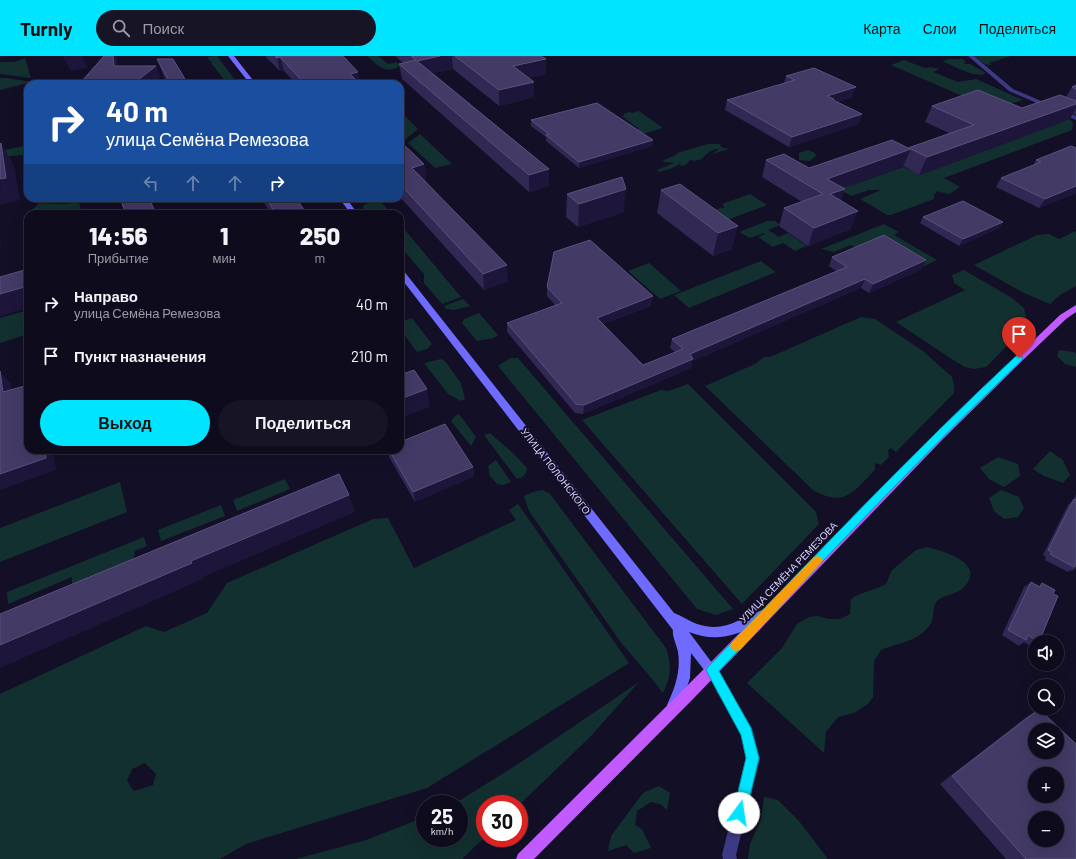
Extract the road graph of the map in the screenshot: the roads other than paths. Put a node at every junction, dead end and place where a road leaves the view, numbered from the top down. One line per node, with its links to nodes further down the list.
1 (231, 56): 3 (main road)
2 (971, 56): 4 (street)
3 (250, 80)
4 (1076, 118)
5 (345, 202): 6 (main road)
6 (352, 210)
7 (404, 277): 10 (main road, УЛИЦА ПОЛОНСКОГО)
8 (1076, 308): 9 (main road, УЛИЦА СЕМЁНА РЕМЕЗОВА)
9 (769, 611): 10 (main road); 11 (main road, УЛИЦА СЕМЁНА РЕМЕЗОВА)
10 (670, 616): 11 (main road, УЛИЦА ПОЛОНСКОГО); 12 (main road)
11 (712, 670): 12 (main road, УЛИЦА СЕМЁНА РЕМЕЗОВА); 14 (street)
12 (669, 714): 13 (main road, УЛИЦА СЕМЁНА РЕМЕЗОВА)
13 (523, 859)
14 (730, 859)

